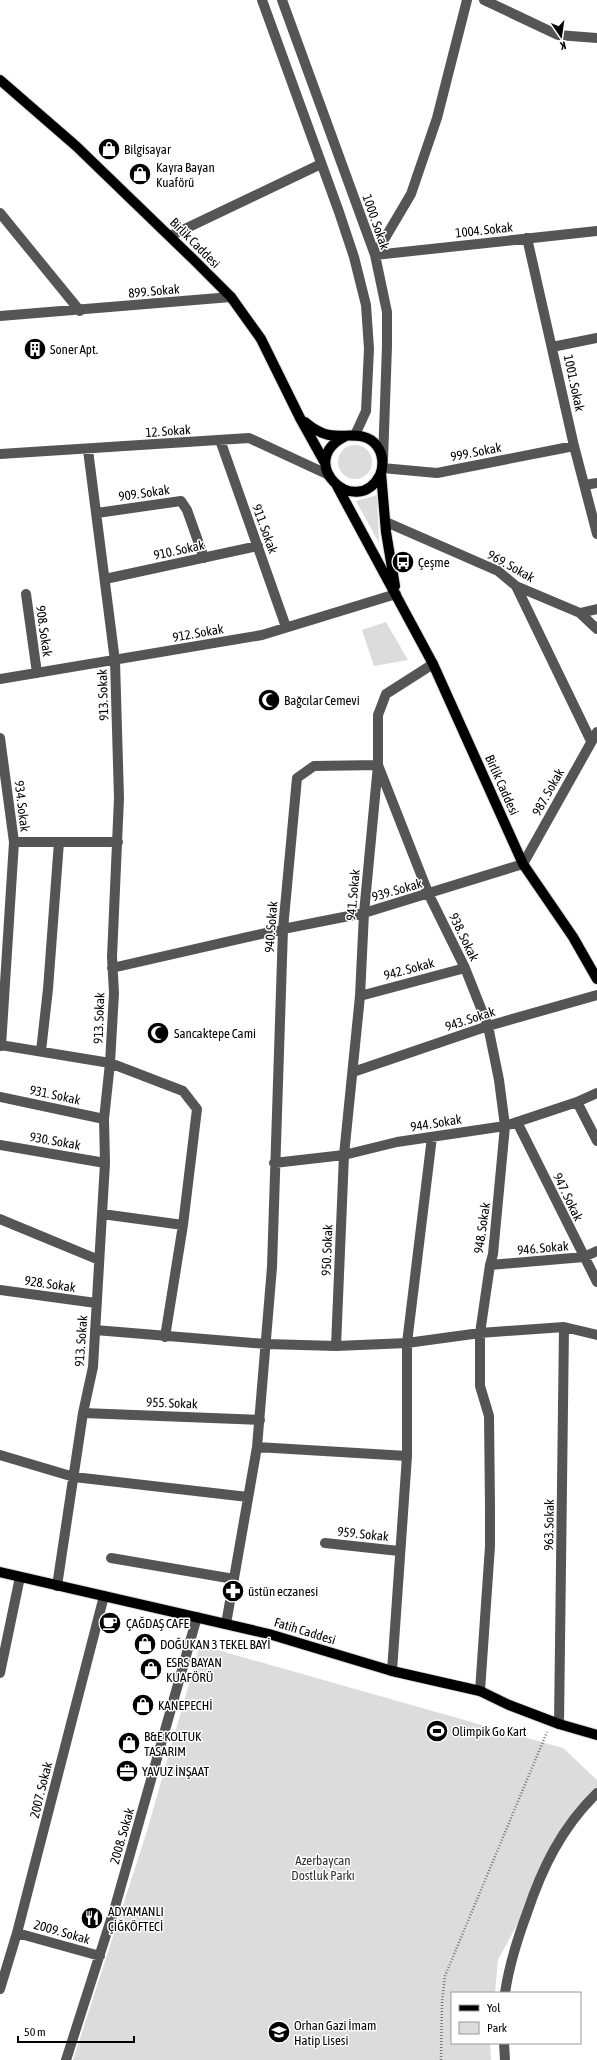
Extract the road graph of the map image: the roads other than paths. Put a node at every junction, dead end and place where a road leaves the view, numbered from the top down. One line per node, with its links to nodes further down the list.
1 (262, 0): 7 (street)
2 (282, 0): 12 (street, 1000. Sokak)
3 (467, 0): 12 (street)
4 (484, 0): 5 (street)
5 (597, 38)
6 (0, 80): 10 (main road, Birlik Caddesi)
7 (322, 164): 10 (street); 19 (street)
8 (0, 213): 14 (street)
9 (597, 231): 11 (street, 1004. Sokak)
10 (170, 236): 13 (main road, Birlik Caddesi)
11 (527, 238): 12 (street, 1004. Sokak); 17 (street, 1001. Sokak)
12 (375, 255): 25 (street, 1000. Sokak)
13 (231, 297): 14 (street, 899. Sokak); 18 (main road, Birlik Caddesi)
14 (80, 311): 15 (street, 899. Sokak)
15 (0, 316)
16 (597, 338): 17 (street)
17 (552, 347): 21 (street, 1001. Sokak)
18 (300, 418): 19 (main road); 24 (main road, Birlik Caddesi)
19 (350, 436): 24 (main road); 25 (main road)
20 (220, 440): 22 (street, 12. Sokak); 26 (street, 12. Sokak); 33 (street, 911. Sokak)
21 (574, 446): 25 (street, 999. Sokak); 29 (street, 1001. Sokak)
22 (88, 450): 23 (street, 12. Sokak); 30 (street, 913. Sokak)
23 (0, 454)
24 (325, 464): 26 (main road)
25 (382, 469): 28 (main road); 31 (main road, Birlik Caddesi)
26 (329, 476): 28 (main road)
27 (597, 483): 29 (street)
28 (337, 486): 38 (main road, Birlik Caddesi)
29 (585, 486): 32 (street, 1001. Sokak)
30 (96, 513): 34 (street, 909. Sokak); 35 (street, 913. Sokak)
31 (386, 522): 36 (street, 969. Sokak); 38 (main road, Birlik Caddesi)
32 (597, 534)
33 (258, 546): 34 (street, 910. Sokak); 41 (street, 911. Sokak)
34 (204, 558): 35 (street, 910. Sokak)
35 (105, 579): 43 (street, 913. Sokak)
36 (516, 586): 40 (street, 969. Sokak); 49 (street)
37 (26, 594): 45 (street, 908. Sokak)
38 (396, 594): 41 (street, 912. Sokak); 44 (main road, Birlik Caddesi)
39 (597, 609): 40 (street)
40 (580, 612): 42 (street, 969. Sokak)
41 (286, 627): 43 (street, 912. Sokak)
42 (597, 629)
43 (115, 661): 45 (street, 912. Sokak); 53 (street, 913. Sokak)
44 (433, 664): 50 (street, 941. Sokak); 54 (main road, Birlik Caddesi)
45 (37, 672): 46 (street, 912. Sokak)
46 (0, 679)
47 (597, 732): 49 (street, 987. Sokak)
48 (0, 738): 51 (street, 934. Sokak)
49 (591, 741): 54 (street, 987. Sokak)
50 (378, 765): 55 (street, 938. Sokak); 56 (street, 941. Sokak); 57 (street, 940. Sokak)
51 (14, 842): 52 (street); 65 (street, 934. Sokak)
52 (59, 842): 53 (street); 66 (street)
53 (118, 842): 59 (street, 913. Sokak)
54 (523, 864): 55 (street, 939. Sokak); 58 (main road, Birlik Caddesi)
55 (429, 895): 56 (street, 939. Sokak); 60 (street, 938. Sokak)
56 (364, 913): 57 (street, 939. Sokak); 63 (street, 941. Sokak)
57 (283, 929): 59 (street, 939. Sokak); 80 (street, 940. Sokak)
58 (594, 965): 61 (main road, Birlik Caddesi)
59 (112, 968): 67 (street, 913. Sokak)
60 (465, 968): 63 (street, 942. Sokak); 64 (street, 938. Sokak)
61 (597, 980)
62 (597, 995): 64 (street, 943. Sokak)
63 (360, 996): 68 (street, 941. Sokak)
64 (488, 1026): 68 (street, 943. Sokak); 74 (street, 938. Sokak)
65 (0, 1046): 66 (street)
66 (41, 1051): 67 (street)
67 (110, 1062): 72 (street, 913. Sokak); 83 (street)
68 (353, 1072): 78 (street, 941. Sokak)
69 (597, 1093): 71 (street, 944. Sokak)
70 (0, 1097): 72 (street, 931. Sokak)
71 (577, 1102): 73 (street, 944. Sokak); 76 (street)
72 (104, 1119): 79 (street, 913. Sokak)
73 (517, 1122): 74 (street, 944. Sokak); 85 (street, 947. Sokak)
74 (505, 1126): 75 (street, 944. Sokak); 87 (street, 948. Sokak)
75 (432, 1137): 78 (street, 944. Sokak); 96 (street)
76 (597, 1141)
77 (0, 1145): 79 (street, 930. Sokak)
78 (344, 1155): 80 (street, 944. Sokak); 98 (street, 950. Sokak)
79 (105, 1163): 81 (street, 913. Sokak)
80 (274, 1163): 97 (street, 940. Sokak)
81 (102, 1214): 83 (street); 86 (street, 913. Sokak)
82 (0, 1219): 86 (street)
83 (183, 1225): 95 (street)
84 (597, 1250): 85 (street, 946. Sokak)
85 (584, 1257): 87 (street, 946. Sokak); 88 (street, 947. Sokak)
86 (99, 1260): 90 (street, 913. Sokak)
87 (490, 1265): 93 (street, 948. Sokak)
88 (597, 1282)
89 (0, 1290): 90 (street, 928. Sokak)
90 (96, 1303): 92 (street, 913. Sokak)
91 (564, 1327): 93 (street); 94 (street); 119 (street, 963. Sokak)
92 (95, 1330): 95 (street); 99 (street, 913. Sokak)
93 (480, 1333): 96 (street); 118 (street, 948. Sokak)
94 (597, 1335)
95 (165, 1337): 97 (street)
96 (407, 1343): 98 (street); 103 (street)
97 (266, 1344): 98 (street); 100 (street, 940. Sokak)
98 (336, 1346)
99 (83, 1413): 100 (street, 955. Sokak); 104 (street, 913. Sokak)
100 (260, 1420): 101 (street, 940. Sokak)
101 (257, 1447): 103 (street); 105 (street, 940. Sokak)
102 (0, 1455): 104 (street)
103 (407, 1456): 107 (street)
104 (74, 1477): 105 (street); 112 (street, 913. Sokak)
105 (248, 1497): 111 (street, 940. Sokak)
106 (325, 1543): 107 (street, 959. Sokak)
107 (399, 1551): 116 (street)
108 (111, 1558): 111 (street)
109 (0, 1572): 110 (main road, Fatih Caddesi)
110 (20, 1577): 112 (main road, Fatih Caddesi); 117 (street)
111 (234, 1579): 115 (street, 940. Sokak)
112 (57, 1586): 113 (main road, Fatih Caddesi)
113 (104, 1596): 114 (main road, Fatih Caddesi); 122 (street, 2007. Sokak)
114 (197, 1617): 115 (main road, Fatih Caddesi); 123 (street, 2008. Sokak)
115 (226, 1624): 116 (main road, Fatih Caddesi)
116 (392, 1671): 118 (main road, Fatih Caddesi)
117 (0, 1673)
118 (480, 1691): 119 (main road, Fatih Caddesi)
119 (556, 1722): 120 (main road, Fatih Caddesi)
120 (597, 1735)
121 (597, 1793): 125 (street)
122 (17, 1932): 123 (street, 2009. Sokak); 124 (street, 2007. Sokak)
123 (100, 1956): 127 (street, 2008. Sokak)
124 (0, 1989)
125 (505, 1992)
126 (504, 2044): 128 (street)
127 (66, 2060)
128 (505, 2060)

